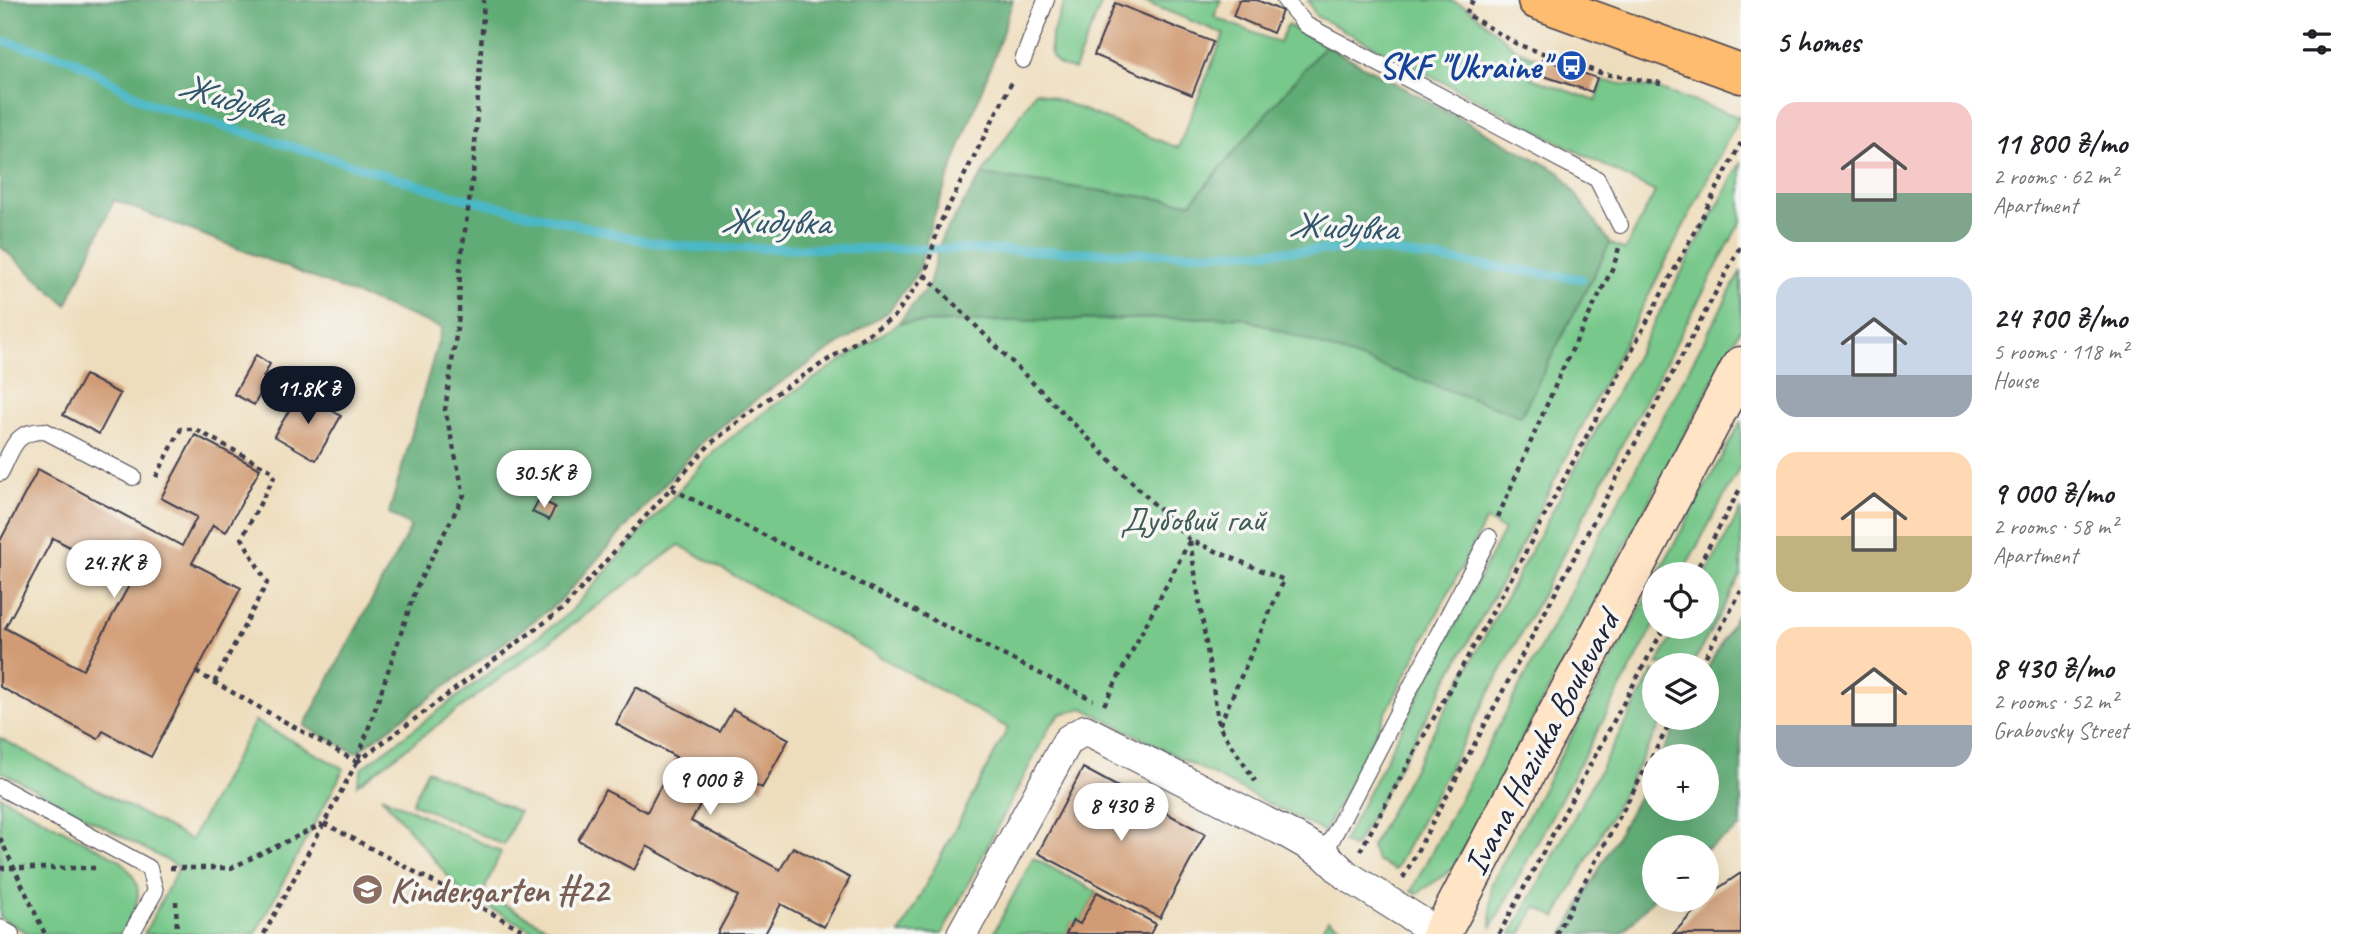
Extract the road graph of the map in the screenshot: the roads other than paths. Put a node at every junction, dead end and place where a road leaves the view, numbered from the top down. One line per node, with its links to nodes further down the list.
1 (1046, 0): 4 (lane)
2 (1285, 0): 6 (lane)
3 (1537, 0): 5 (main road)
4 (1023, 60)
5 (1741, 75)
6 (1620, 225)
7 (1741, 366): 17 (street, Ivana Haziuka Boulevard)
8 (0, 473): 9 (lane)
9 (132, 477)
10 (1489, 537): 12 (lane)
11 (0, 787): 15 (lane)
12 (1324, 854): 16 (street); 17 (street)
13 (0, 928): 14 (lane)
14 (11, 934)
15 (131, 934)
16 (962, 934)
17 (1440, 934)

